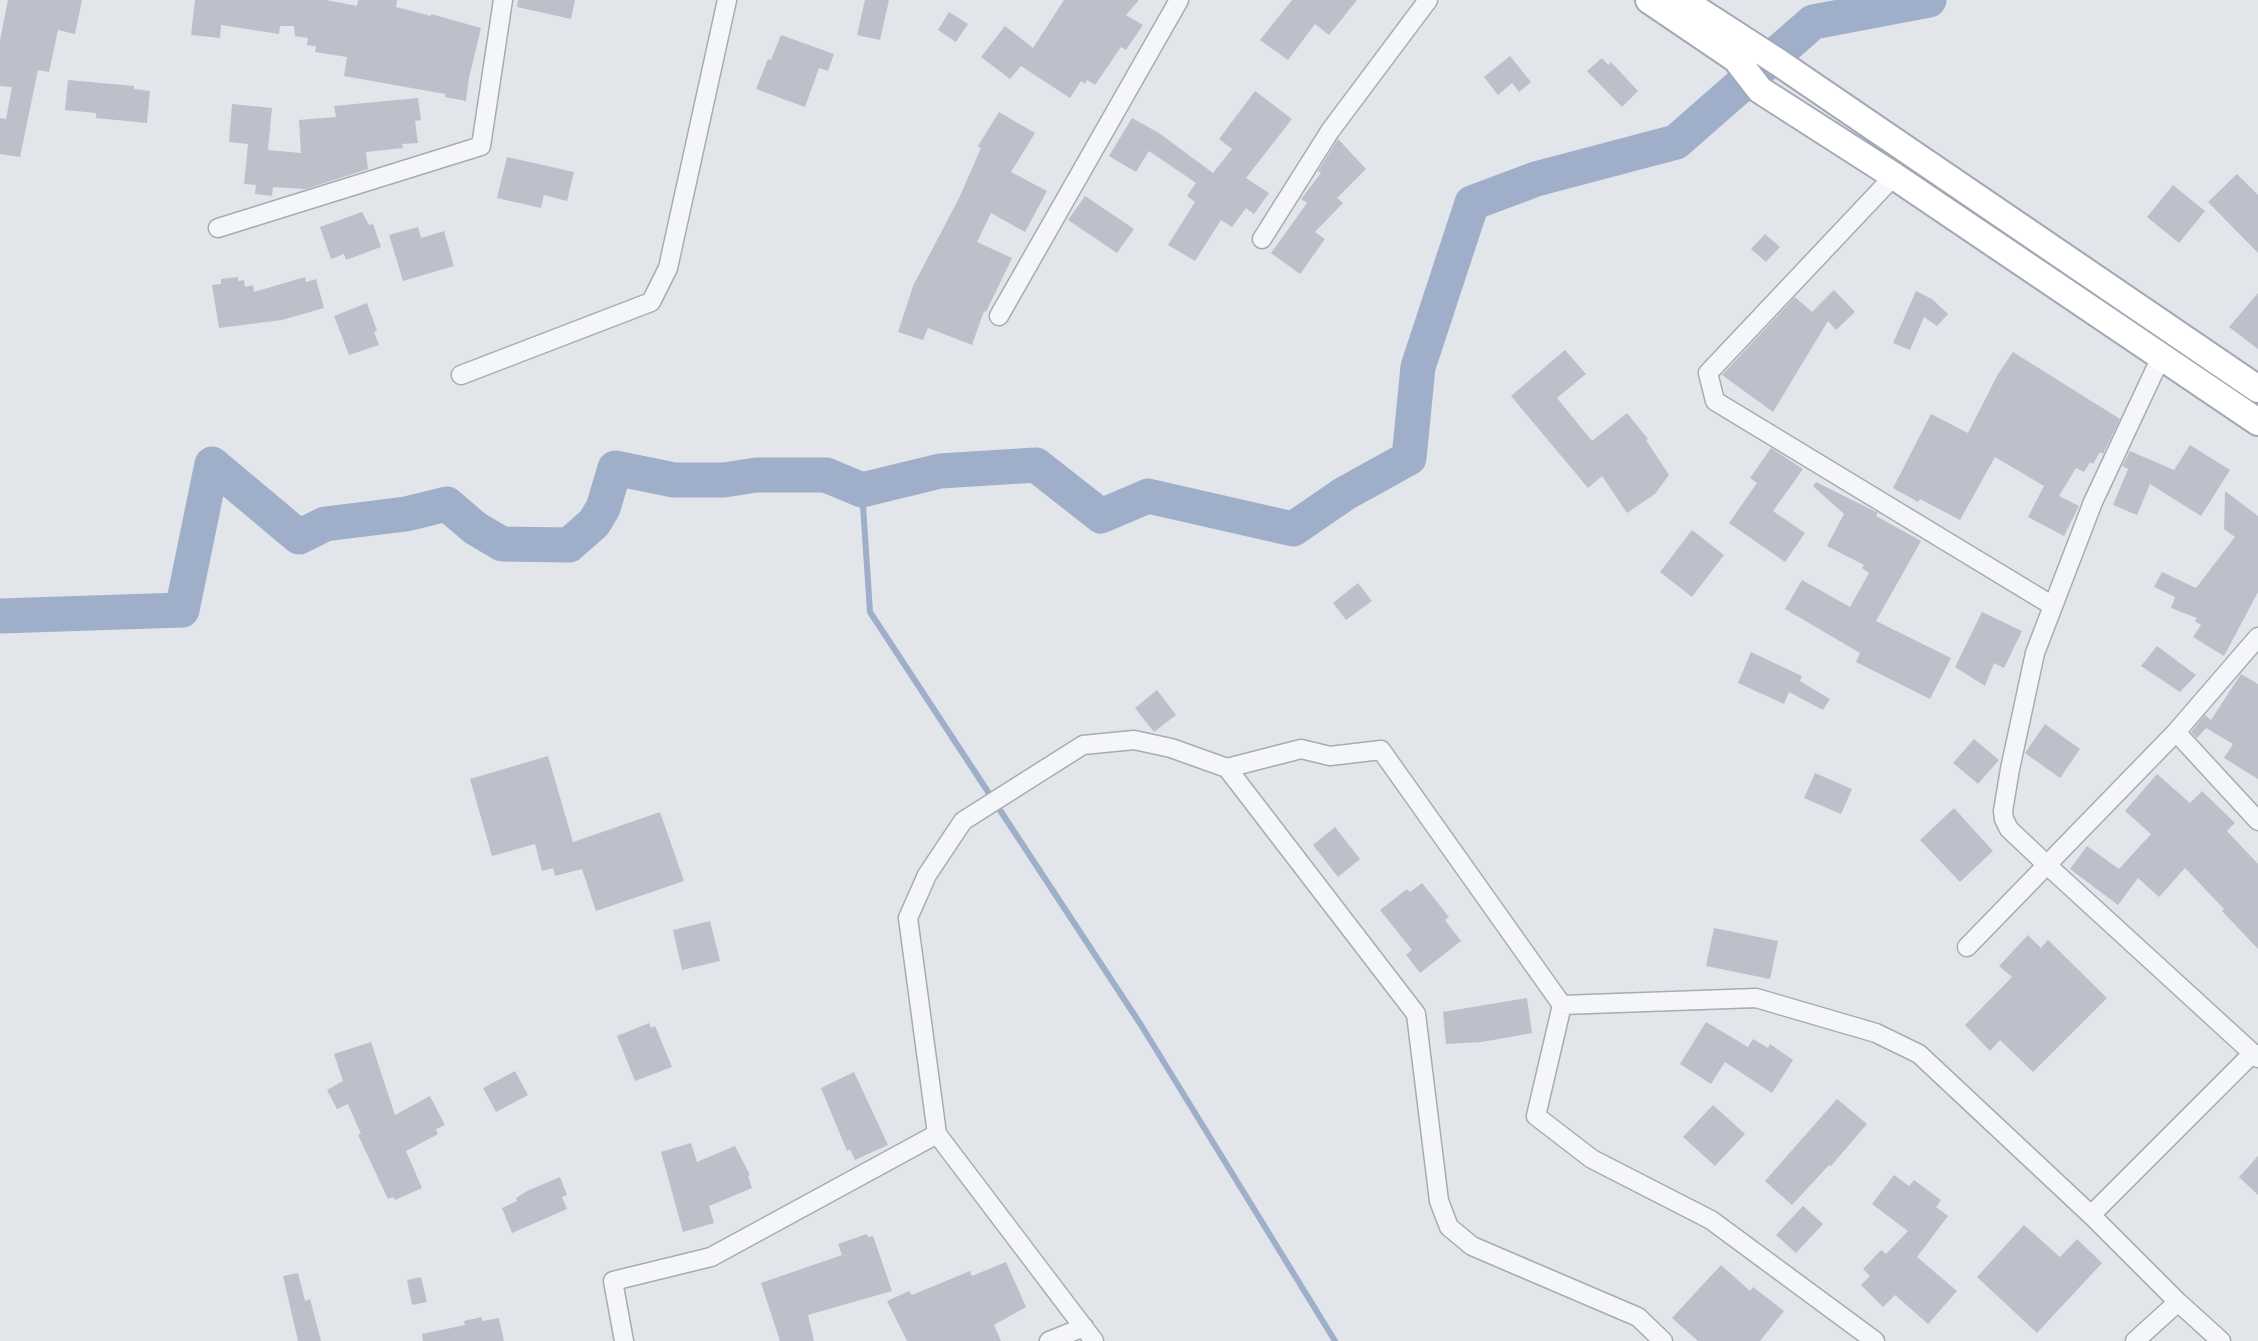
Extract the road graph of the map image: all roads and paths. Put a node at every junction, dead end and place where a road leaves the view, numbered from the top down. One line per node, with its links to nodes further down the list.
1 (503, 0): 8 (street)
2 (727, 0): 12 (street)
3 (1179, 0): 10 (street)
4 (1428, 0): 9 (street)
5 (1649, 0): 7 (main road)
6 (1682, 0): 13 (main road)
7 (1894, 176): 11 (main road); 15 (street)
8 (218, 228)
9 (1262, 239)
10 (999, 316)
11 (2161, 357): 14 (main road); 15 (street)
12 (461, 375)
13 (2258, 389)
14 (2258, 422)
15 (2053, 606): 20 (street)
16 (2258, 637): 17 (street)
17 (2176, 732): 19 (street); 20 (street)
18 (1227, 768): 22 (street); 24 (street); 30 (street)
19 (2258, 821)
20 (2046, 865): 21 (street); 23 (street)
21 (1966, 947)
22 (1562, 1005): 25 (street); 31 (street)
23 (2256, 1056): 25 (street)
24 (937, 1135): 27 (street); 28 (street)
25 (2091, 1214): 26 (street)
26 (2178, 1302): 32 (street); 33 (street)
27 (1089, 1334): 29 (street)
28 (624, 1341)
29 (1049, 1341)
30 (1663, 1341)
31 (1875, 1341)
32 (2135, 1341)
33 (2221, 1341)

